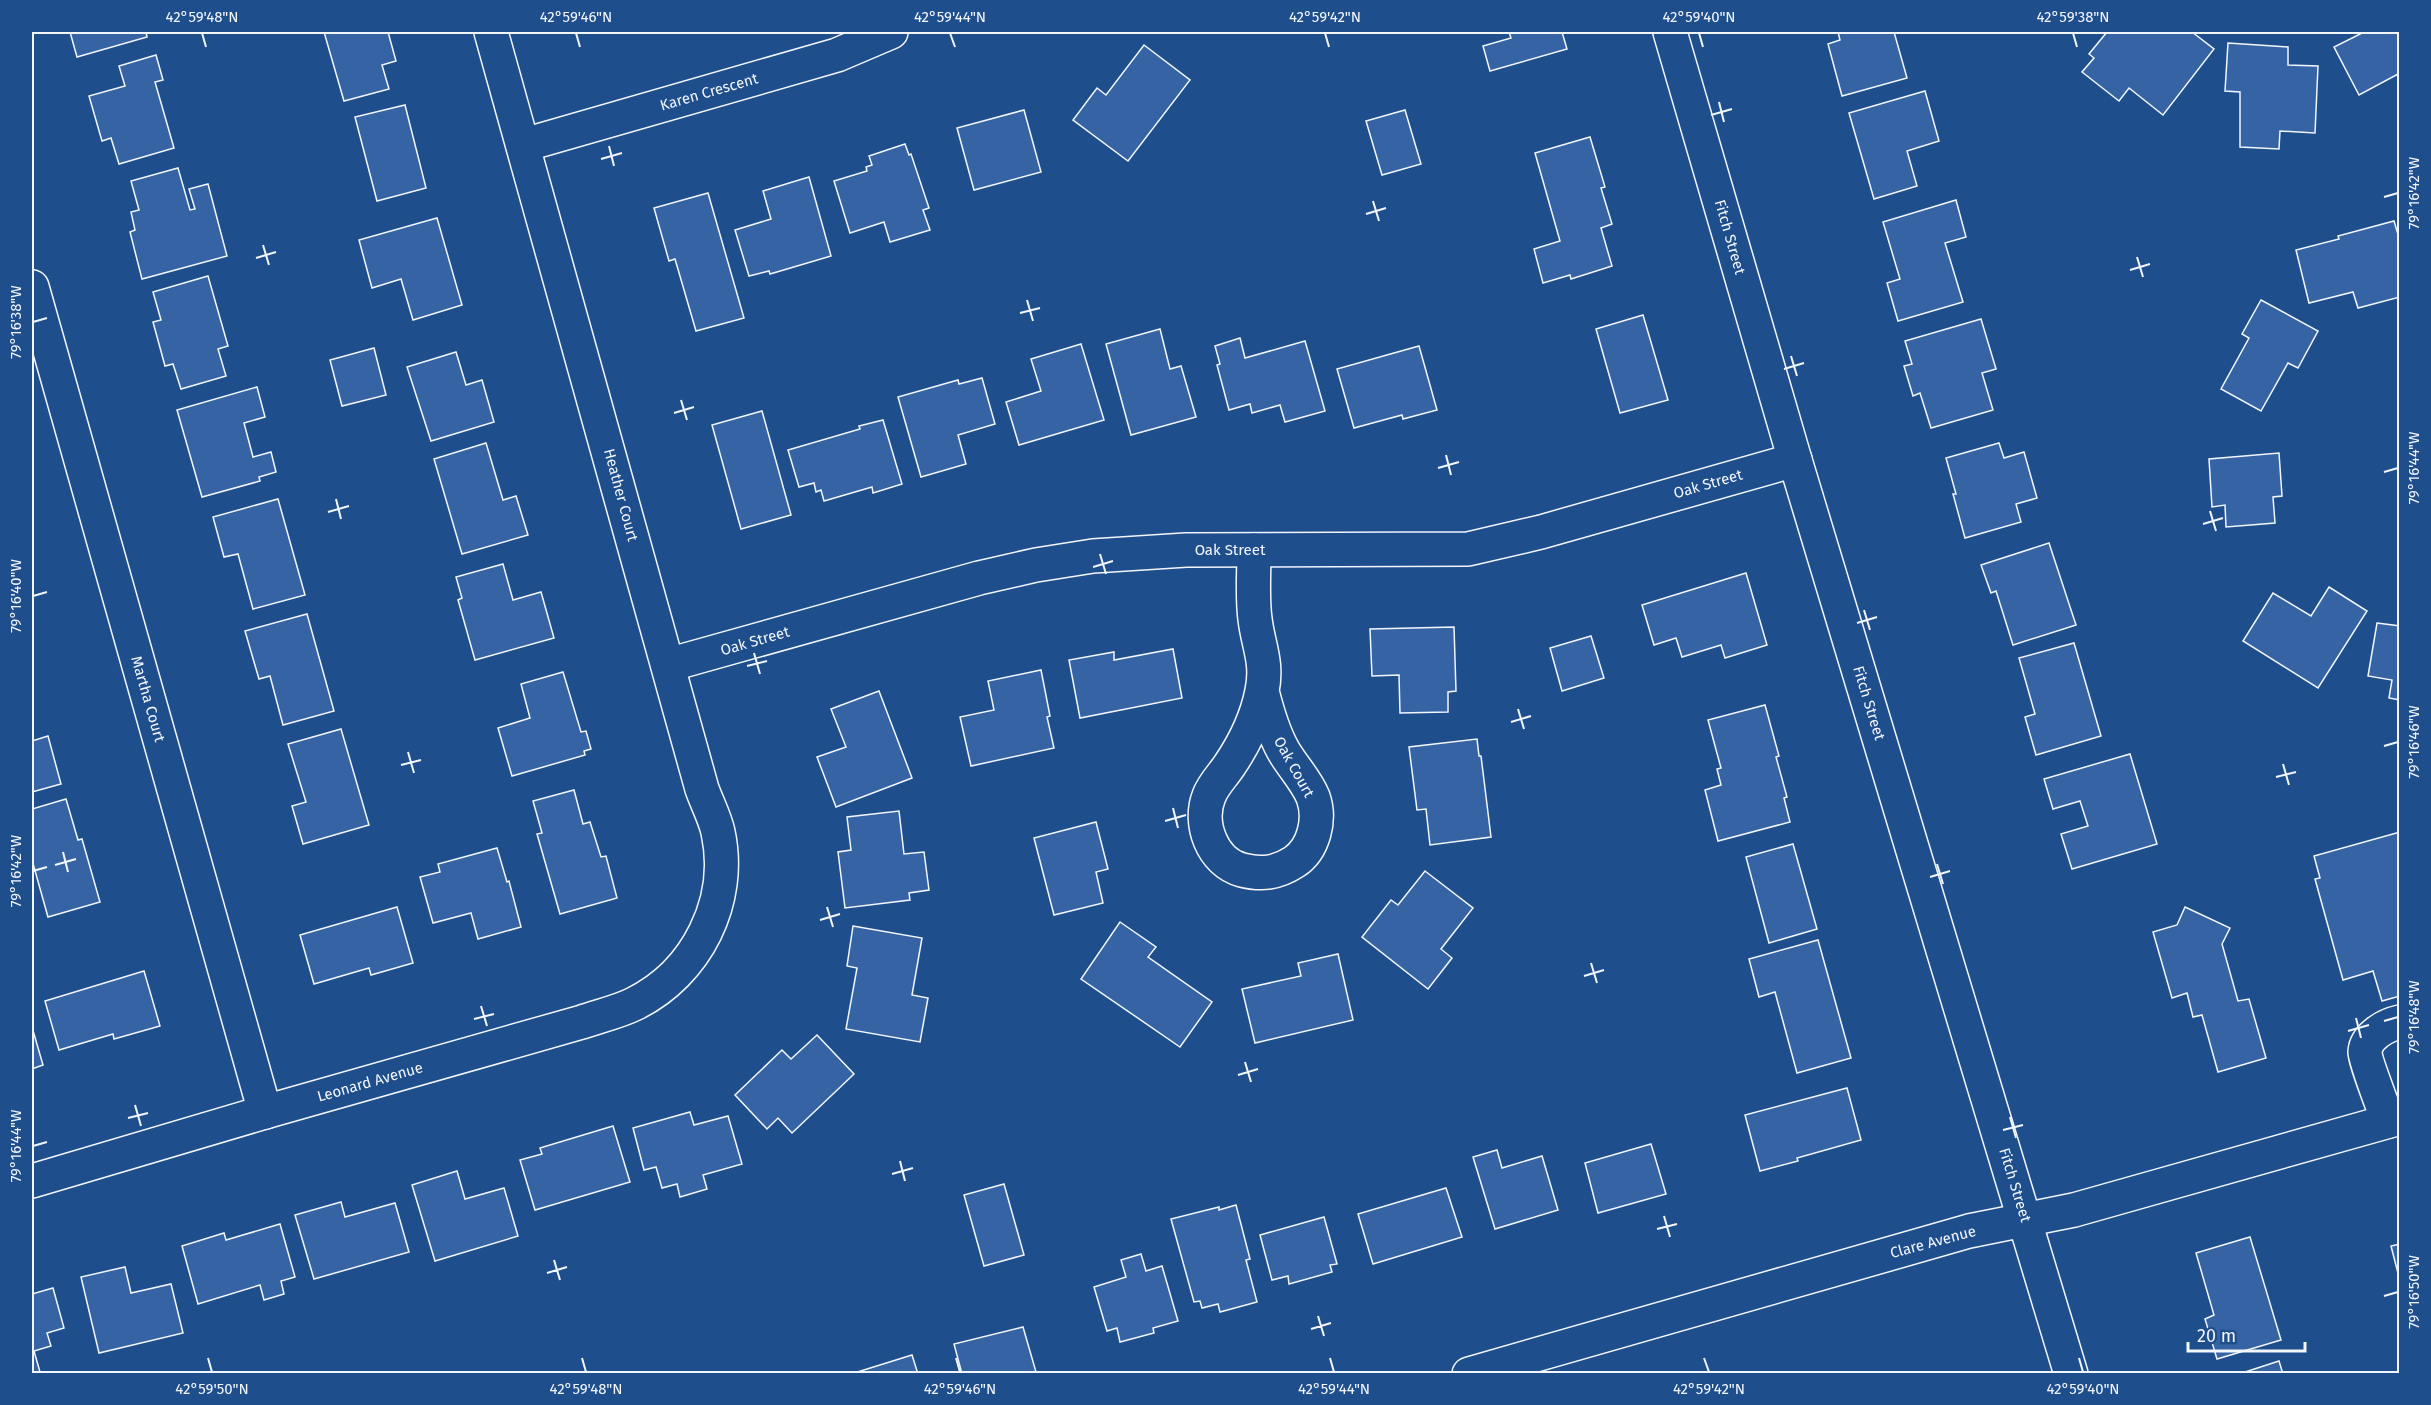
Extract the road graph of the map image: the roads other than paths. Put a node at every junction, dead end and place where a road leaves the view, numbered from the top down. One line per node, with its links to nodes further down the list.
1 (491, 32): 4 (street, Heather Court)
2 (891, 32): 4 (street, Karen Crescent)
3 (1670, 32): 6 (street, Fitch Street)
4 (524, 145): 8 (street, Heather Court)
5 (32, 287): 12 (street, Martha Court)
6 (1795, 460): 7 (street, Oak Street); 15 (street, Fitch Street)
7 (1254, 550): 8 (street, Oak Street); 9 (street, Oak Court)
8 (668, 665): 10 (street, Heather Court)
9 (1262, 691): 9 (street, Oak Court)
10 (692, 955): 12 (street, Leonard Avenue)
11 (2400, 1022): 13 (street)
12 (265, 1112): 14 (street, Leonard Avenue)
13 (2394, 1120): 15 (street, Clare Avenue)
14 (32, 1180)
15 (2026, 1220): 16 (street, Clare Avenue); 17 (street, Fitch Street)
16 (1469, 1374)
17 (2071, 1374)

